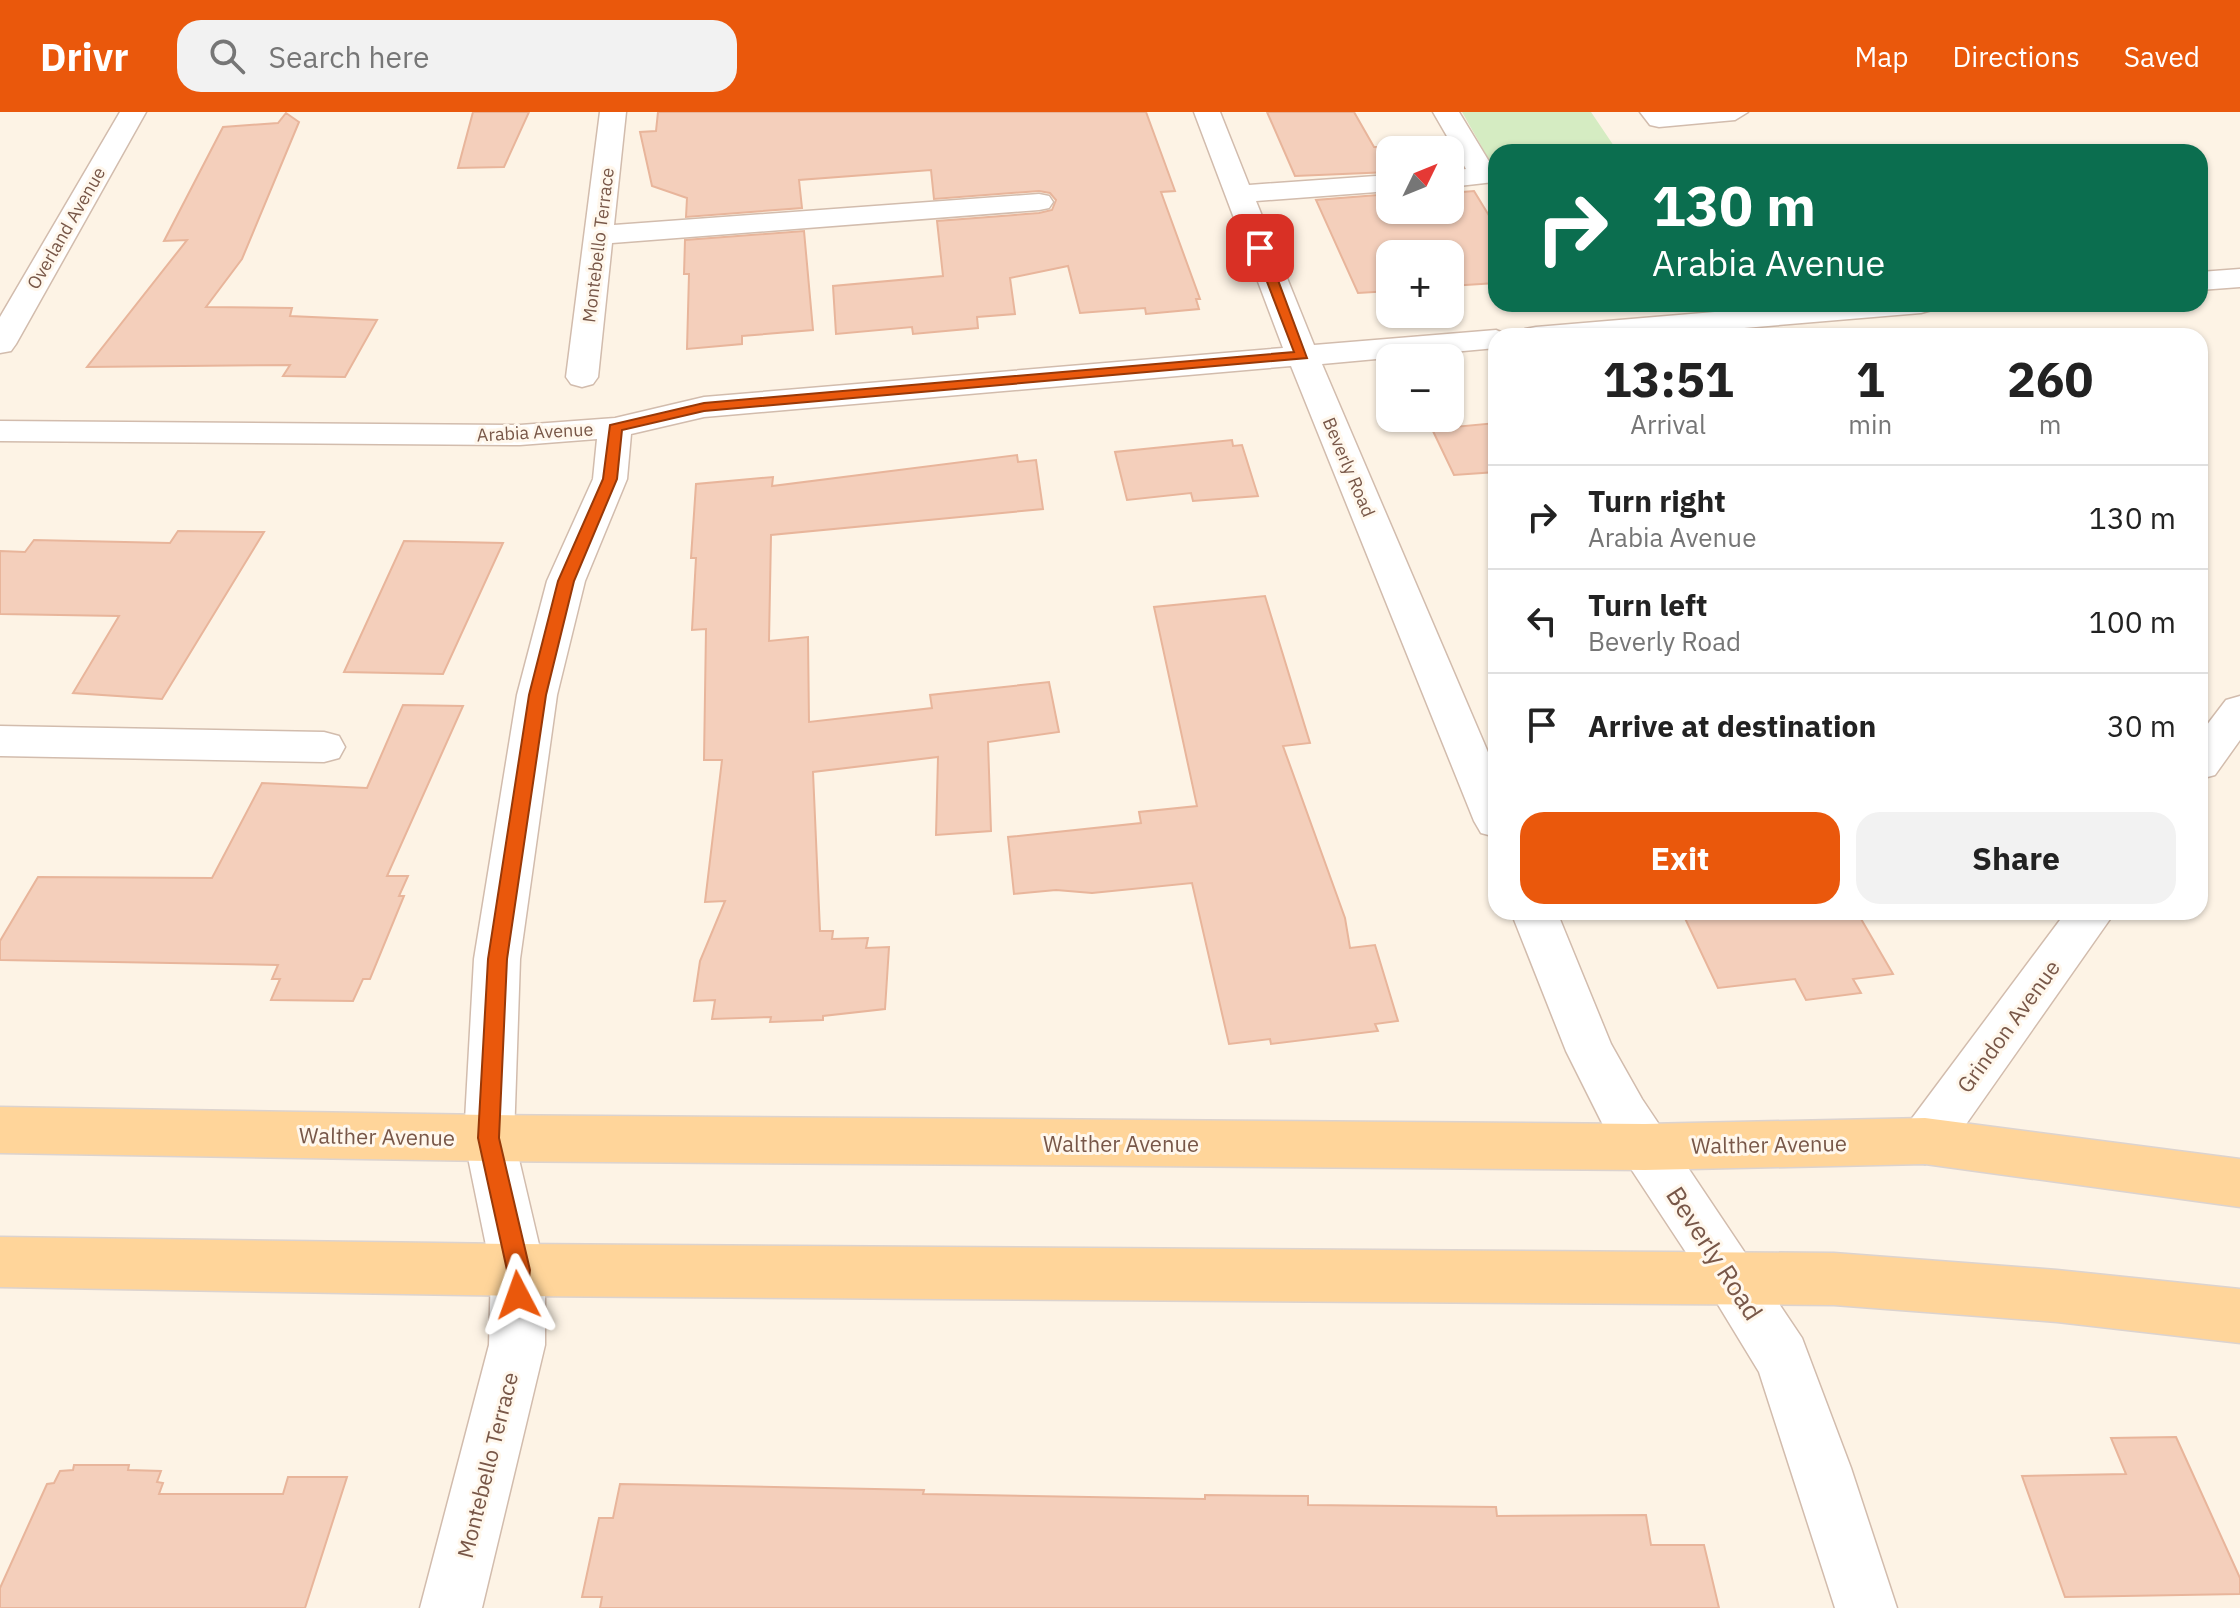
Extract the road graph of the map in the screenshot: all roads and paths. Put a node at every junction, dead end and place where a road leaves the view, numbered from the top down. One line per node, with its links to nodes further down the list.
1 (133, 112): 19 (street, Overland Avenue)
2 (613, 112): 13 (street, Montebello Terrace)
3 (1207, 112): 11 (street, Beverly Road)
4 (1446, 112): 7 (street)
5 (1653, 112): 6 (street)
6 (1735, 112)
7 (1460, 136)
8 (1464, 142): 9 (street)
9 (1464, 178)
10 (1376, 184): 11 (street)
11 (1239, 194): 20 (street, Beverly Road)
12 (1039, 202): 13 (street)
13 (599, 235): 21 (street, Montebello Terrace)
14 (2240, 278): 15 (street)
15 (2208, 280)
16 (1825, 312): 17 (street)
17 (1632, 328)
18 (1488, 340): 20 (street, Arabia Avenue)
19 (0, 344)
20 (1302, 355): 22 (street, Arabia Avenue); 28 (street, Beverly Road)
21 (582, 377)
22 (615, 428): 23 (street, Arabia Avenue); 32 (street, Montebello Terrace)
23 (4, 436)
24 (2240, 710): 27 (street)
25 (0, 741): 26 (street)
26 (324, 747)
27 (2208, 753)
28 (1488, 802)
29 (1537, 920): 34 (street, Beverly Road)
30 (2086, 920): 33 (street, Grindon Avenue)
31 (0, 1130): 32 (main road, Walther Avenue)
32 (489, 1138): 34 (main road, Walther Avenue); 37 (street, Montebello Terrace)
33 (1925, 1141): 34 (main road, Walther Avenue); 35 (main road, Walther Avenue)
34 (1645, 1147): 38 (street, Beverly Road)
35 (2240, 1183)
36 (0, 1262): 37 (main road)
37 (518, 1270): 38 (main road); 40 (street, Montebello Terrace)
38 (1733, 1278): 39 (main road); 41 (street, Beverly Road)
39 (2240, 1316)
40 (451, 1608)
41 (1866, 1608)

